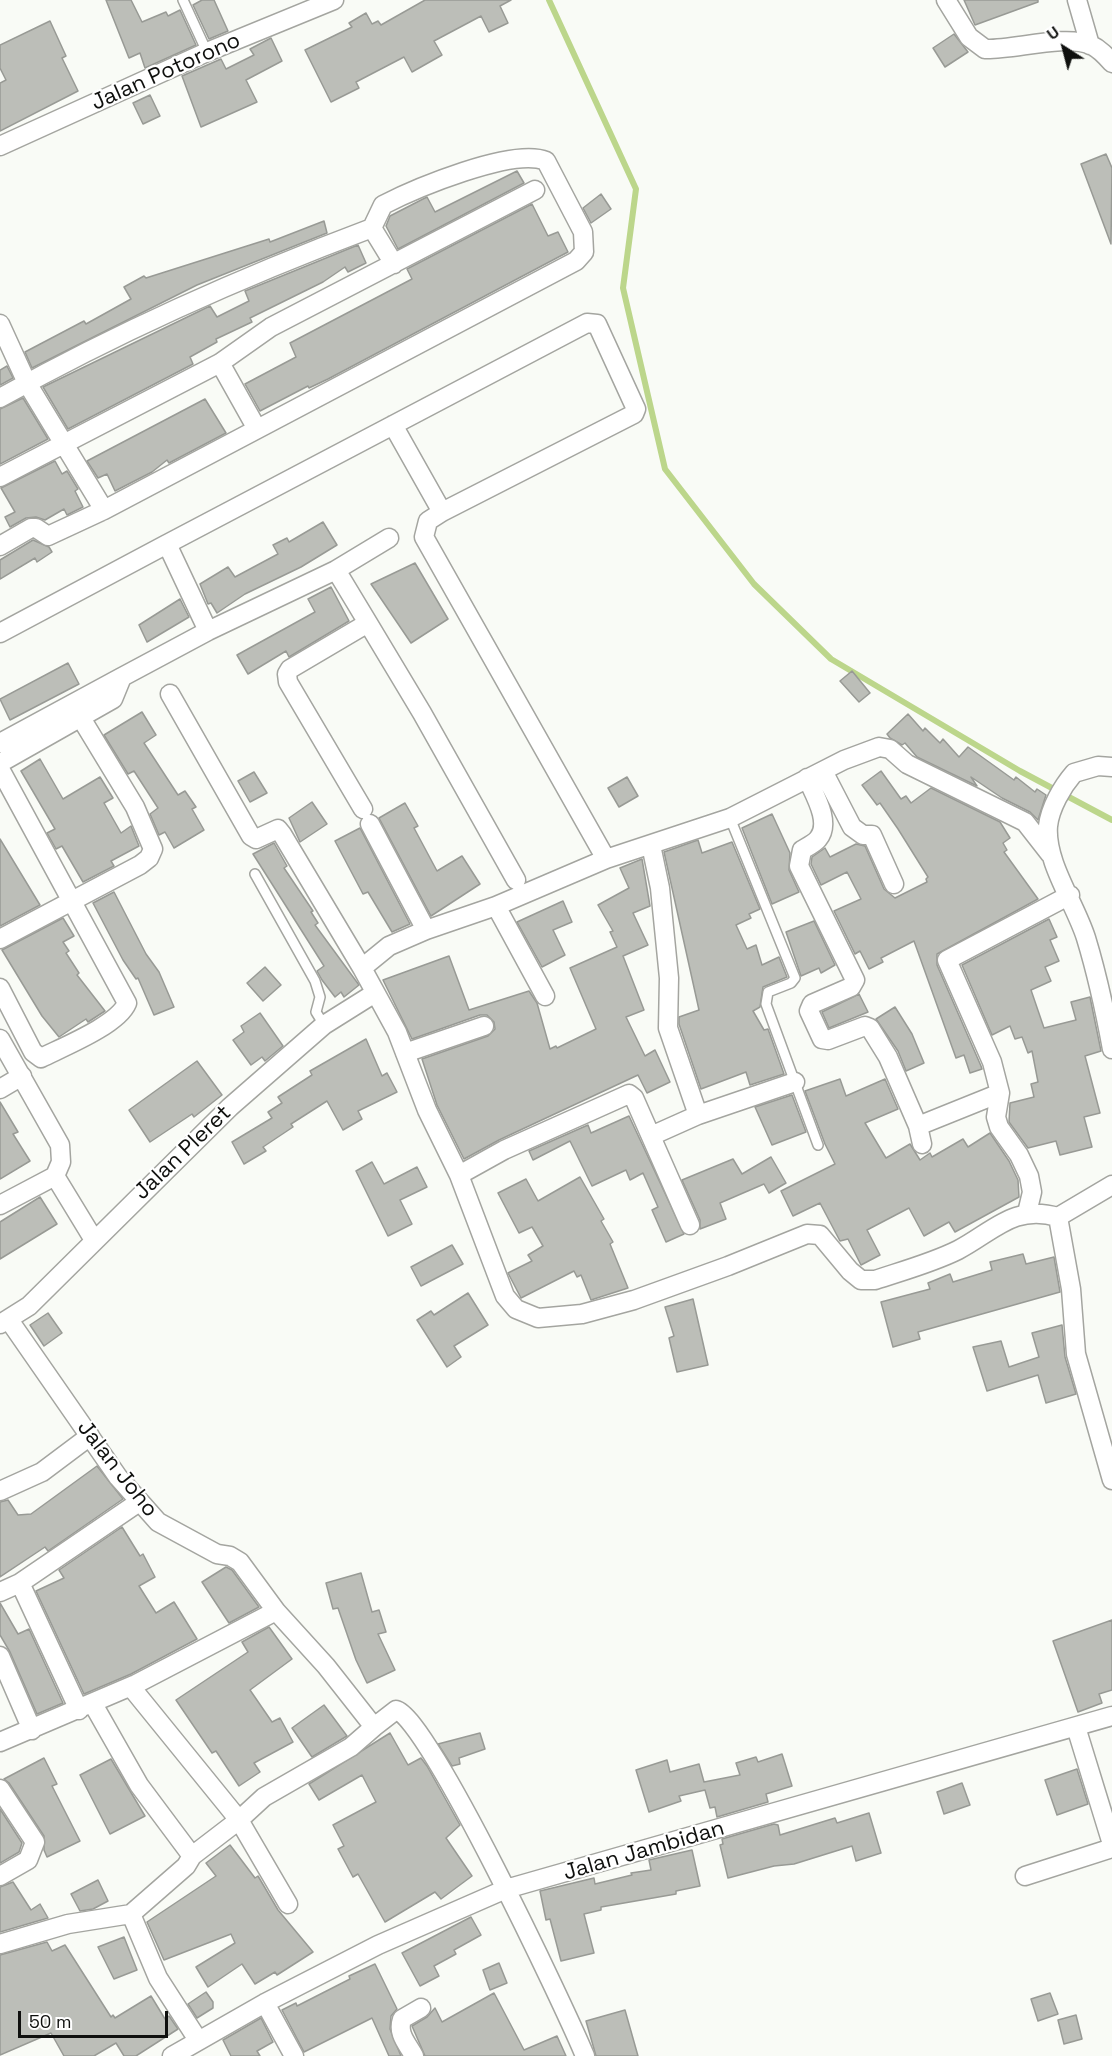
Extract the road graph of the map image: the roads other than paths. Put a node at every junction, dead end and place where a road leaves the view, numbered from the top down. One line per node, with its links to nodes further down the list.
1 (183, 0): 6 (lane)
2 (334, 0): 6 (street, Jalan Potorono)
3 (946, 0): 5 (street)
4 (1077, 0): 5 (street)
5 (1090, 45): 7 (street)
6 (207, 52): 8 (street, Jalan Potorono)
7 (1112, 63)
8 (0, 146)
9 (535, 190): 11 (street)
10 (372, 228): 11 (street); 14 (street); 17 (street)
11 (394, 264): 13 (street)
12 (0, 324): 14 (street)
13 (220, 363): 17 (street); 18 (street)
14 (27, 383): 15 (street); 18 (street)
15 (0, 398)
16 (393, 425): 21 (street); 21 (street); 23 (street)
17 (257, 429): 20 (street)
18 (63, 444): 19 (street); 20 (street)
19 (0, 477)
20 (104, 510): 24 (street)
21 (442, 512): 40 (street)
22 (389, 538): 25 (street)
23 (167, 544): 27 (street); 28 (street)
24 (0, 546)
25 (336, 570): 26 (street); 27 (street)
26 (368, 623): 42 (street); 47 (street)
27 (208, 631): 29 (street)
28 (0, 633)
29 (122, 677): 31 (street); 32 (street)
30 (170, 694): 49 (street)
31 (81, 718): 33 (street); 45 (street)
32 (2, 736)
33 (0, 763)
34 (1112, 767): 39 (street)
35 (0, 769): 45 (street)
36 (815, 774): 37 (street); 39 (street); 43 (street); 61 (street)
37 (730, 818): 38 (street); 59 (lane)
38 (651, 845): 40 (street); 62 (street)
39 (1050, 854): 44 (street)
40 (606, 859): 46 (street)
41 (255, 874): 53 (lane)
42 (516, 880)
43 (894, 885)
44 (1070, 895): 56 (street); 61 (street)
45 (71, 899): 48 (street); 50 (street)
46 (496, 906): 47 (street); 52 (street)
47 (426, 930): 49 (street)
48 (0, 939)
49 (362, 968): 51 (street)
50 (0, 987)
51 (375, 993): 53 (street, Jalan Pleret); 57 (street)
52 (545, 996)
53 (324, 1025): 72 (street, Jalan Pleret)
54 (484, 1026): 57 (street)
55 (0, 1039): 58 (street)
56 (1112, 1049)
57 (405, 1053): 65 (street)
58 (22, 1076): 60 (street); 66 (street)
59 (795, 1082): 62 (street); 64 (lane)
60 (0, 1089)
61 (1000, 1093): 69 (street)
62 (698, 1115): 63 (street)
63 (651, 1136): 65 (street); 71 (street)
64 (818, 1145)
65 (459, 1175): 69 (street)
66 (55, 1176): 68 (street); 72 (street)
67 (1112, 1185): 70 (street)
68 (0, 1205)
69 (1027, 1213): 70 (street)
70 (1058, 1217): 75 (street)
71 (690, 1225)
72 (94, 1240): 73 (street, Jalan Pleret)
73 (4, 1322): 74 (street, Jalan Joho)
74 (90, 1436): 76 (street); 77 (street, Jalan Joho)
75 (1112, 1480)
76 (0, 1491)
77 (139, 1502): 78 (street); 80 (street, Jalan Joho)
78 (20, 1583): 79 (street); 83 (street)
79 (0, 1592)
80 (276, 1611): 82 (street); 85 (street, Jalan Joho)
81 (0, 1656): 87 (street)
82 (131, 1687): 83 (street); 90 (street)
83 (86, 1707): 87 (street); 92 (street)
84 (1112, 1716): 86 (street, Jalan Jambidan)
85 (374, 1727): 90 (street); 95 (street)
86 (1076, 1727): 91 (street); 95 (street, Jalan Jambidan)
87 (32, 1730): 88 (street)
88 (0, 1742)
89 (0, 1790): 93 (street)
90 (239, 1820): 92 (street); 96 (street)
91 (1112, 1846): 94 (street)
92 (192, 1856): 97 (street)
93 (0, 1876)
94 (1025, 1876)
95 (506, 1889): 99 (street, Jalan Jambidan); 105 (street)
96 (288, 1904)
97 (131, 1914): 98 (street); 101 (street)
98 (0, 1944)
99 (265, 2003): 101 (street, Jalan Jambidan); 103 (street)
100 (421, 2008): 104 (street)
101 (198, 2040): 102 (street, Jalan Jambidan)
102 (172, 2056)
103 (294, 2056)
104 (414, 2056)
105 (585, 2056)

